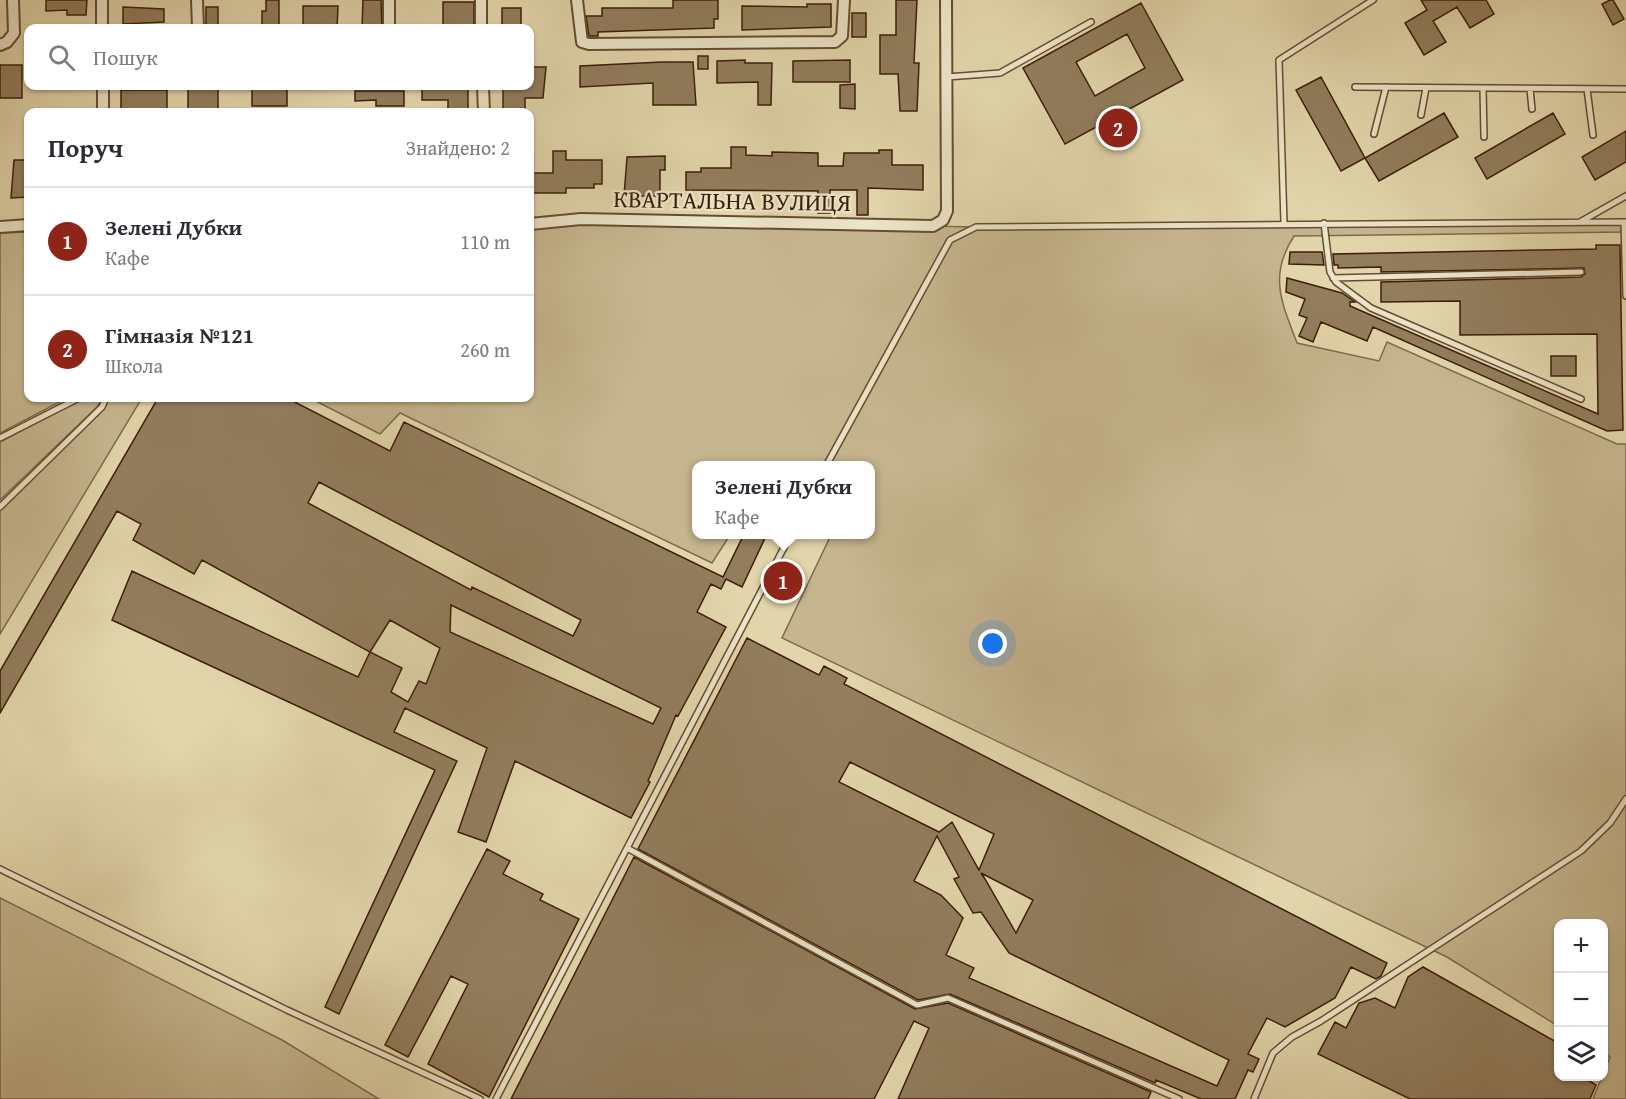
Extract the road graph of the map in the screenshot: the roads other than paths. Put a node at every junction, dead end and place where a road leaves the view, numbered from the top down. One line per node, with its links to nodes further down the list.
1 (13, 0): 15 (street)
2 (102, 0): 11 (street)
3 (198, 0): 12 (street)
4 (389, 0): 13 (street)
5 (481, 0): 14 (street)
6 (577, 0): 7 (street)
7 (844, 0)
8 (946, 0): 16 (street)
9 (1373, 0): 36 (lane)
10 (1091, 22): 16 (lane)
11 (102, 24)
12 (198, 24)
13 (389, 24)
14 (481, 24)
15 (0, 45)
16 (947, 77): 38 (street, КВАРТАЛЬНА ВУЛИЦЯ)
17 (1355, 87): 18 (lane)
18 (1386, 87): 19 (lane); 30 (lane)
19 (1425, 88): 20 (lane); 29 (lane)
20 (1483, 88): 21 (lane); 32 (lane)
21 (1530, 89): 22 (lane); 28 (lane)
22 (1587, 89): 23 (lane); 31 (lane)
23 (1626, 89)
24 (103, 90): 26 (street)
25 (483, 90): 27 (street)
26 (103, 108)
27 (484, 108)
28 (1532, 110)
29 (1421, 115)
30 (1374, 134)
31 (1593, 135)
32 (1484, 137)
33 (1626, 196): 34 (lane)
34 (1579, 222): 35 (lane); 37 (lane)
35 (1625, 222): 43 (lane)
36 (1284, 223): 37 (lane); 48 (lane)
37 (1324, 223): 42 (lane)
38 (534, 224)
39 (24, 225): 40 (street)
40 (0, 227)
41 (1581, 272): 42 (lane)
42 (1333, 278): 44 (lane)
43 (1626, 296)
44 (1581, 399)
45 (71, 402): 47 (lane)
46 (104, 402): 49 (lane)
47 (0, 438)
48 (828, 461)
49 (0, 507)
50 (787, 539): 52 (lane)
51 (1626, 799): 57 (lane)
52 (627, 848): 55 (lane); 56 (lane)
53 (0, 869): 54 (lane)
54 (480, 1099)
55 (496, 1099)
56 (1179, 1099)
57 (1254, 1099)

